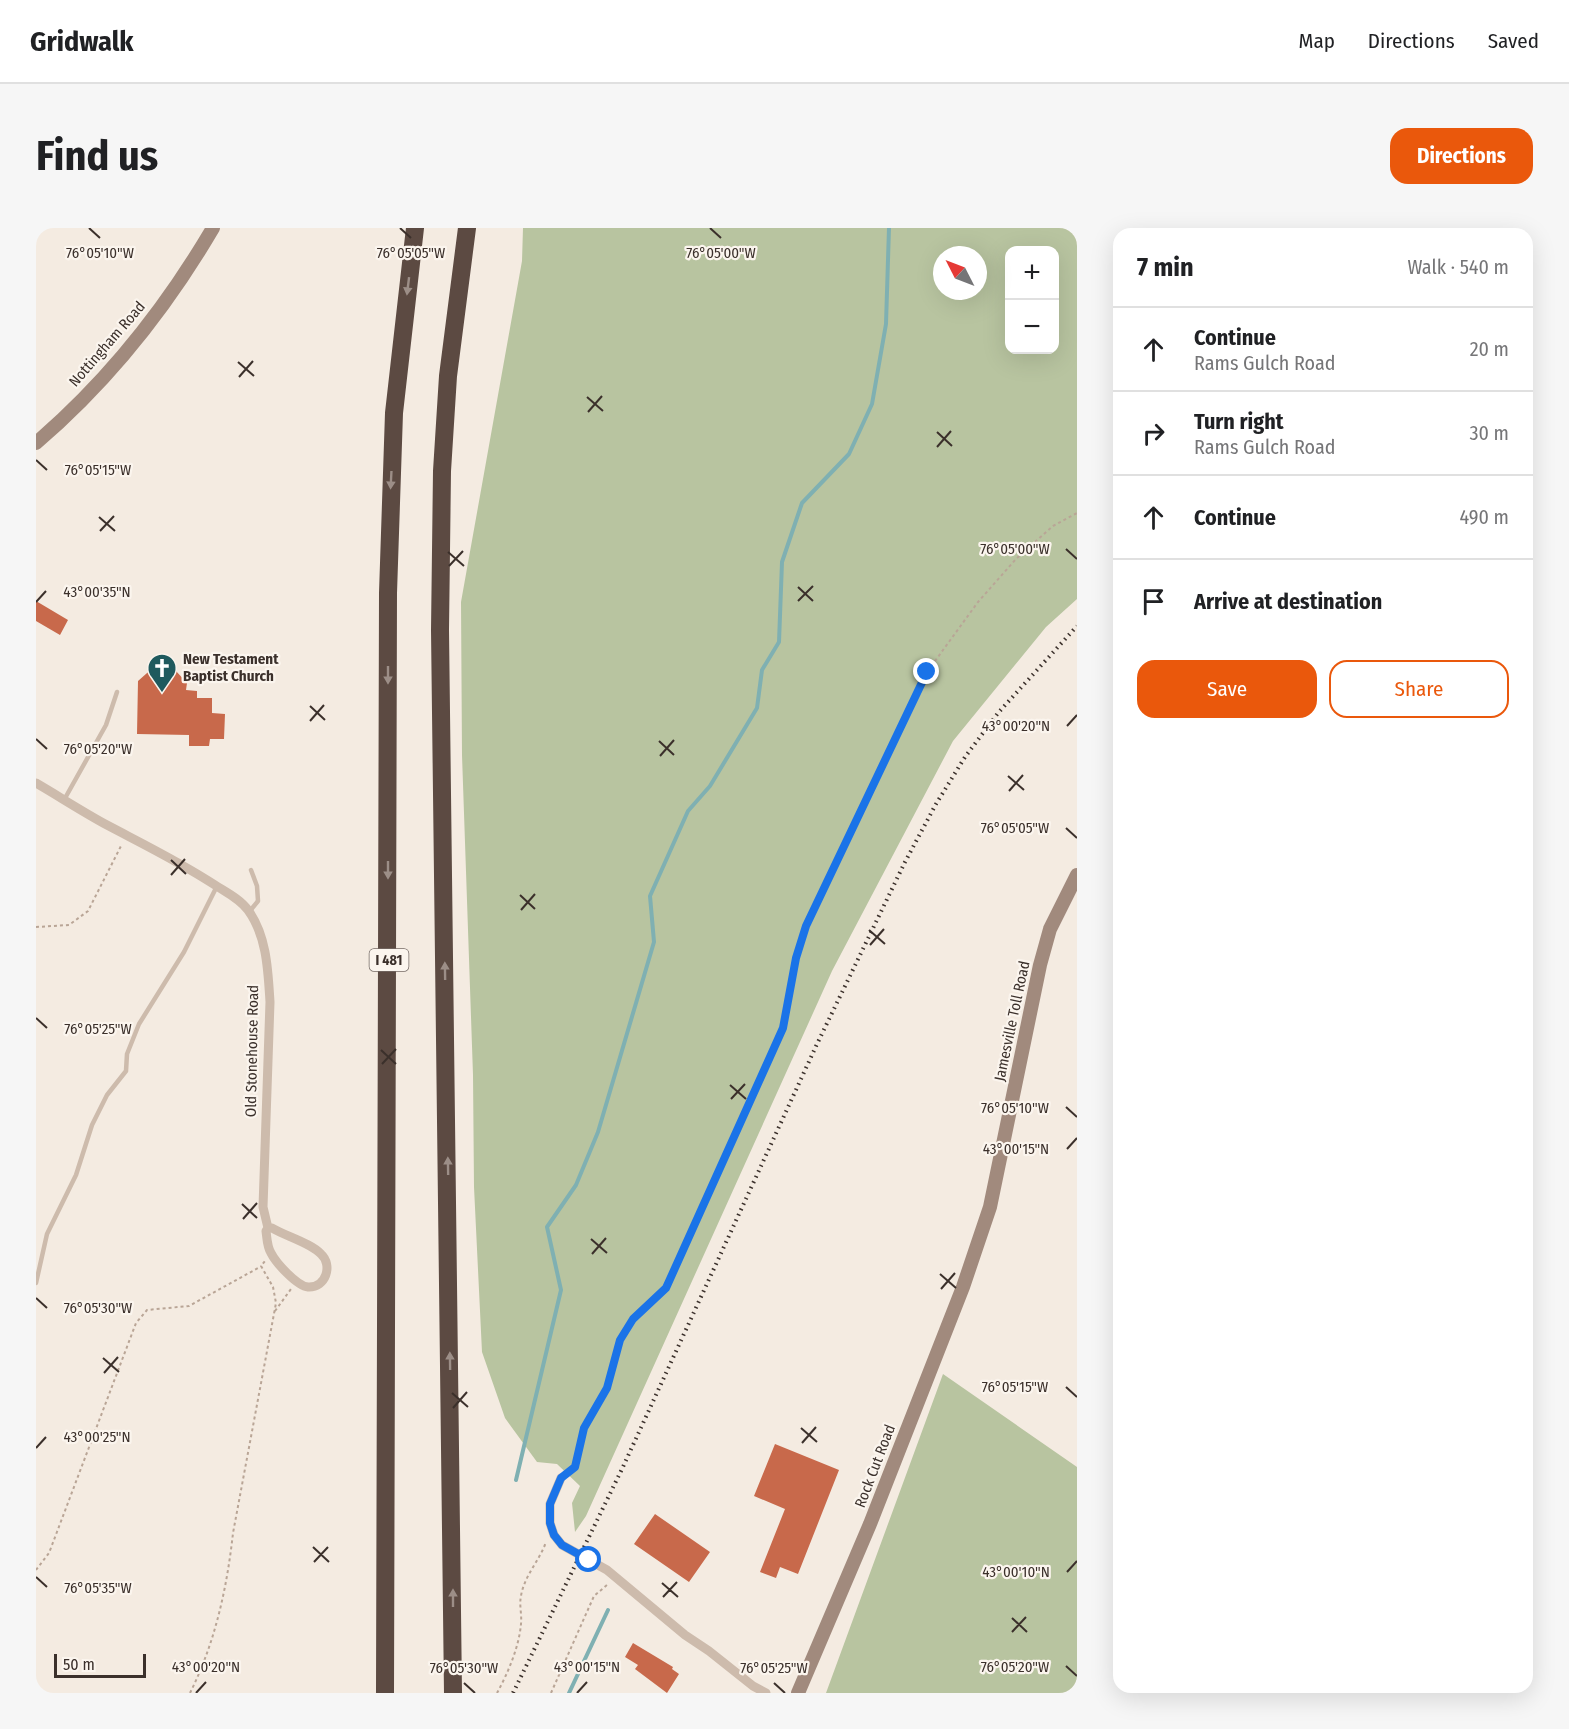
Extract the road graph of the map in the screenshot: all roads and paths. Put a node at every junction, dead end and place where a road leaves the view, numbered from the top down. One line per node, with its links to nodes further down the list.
1 (213, 228): 4 (street, Nottingham Road)
2 (415, 228): 27 (highway, I 481, one-way to 27)
3 (467, 228): 28 (highway, one-way to 3)
4 (36, 443)
5 (1077, 513): 22 (path)
6 (117, 692): 8 (lane)
7 (36, 783): 8 (street, Old Stonehouse Road)
8 (64, 800): 9 (street, Old Stonehouse Road)
9 (126, 835): 12 (street, Old Stonehouse Road); 14 (path)
10 (251, 870): 13 (lane)
11 (1077, 875): 16 (street, Jamesville Toll Road)
12 (217, 886): 13 (street, Old Stonehouse Road); 19 (lane)
13 (249, 912): 15 (street, Old Stonehouse Road)
14 (36, 927)
15 (268, 1228): 17 (street, Old Stonehouse Road); 20 (street)
16 (976, 1249): 32 (street, Rock Cut Road)
17 (271, 1254): 18 (path); 20 (street)
18 (261, 1266): 21 (path); 24 (path)
19 (36, 1283)
20 (298, 1283): 21 (path)
21 (274, 1313): 26 (path)
22 (561, 1478): 23 (street)
23 (550, 1523): 25 (street); 29 (path)
24 (36, 1570)
25 (615, 1577): 30 (path); 31 (street)
26 (190, 1693)
27 (385, 1693)
28 (453, 1693)
29 (497, 1693)
30 (551, 1693)
31 (766, 1693)
32 (798, 1693)

